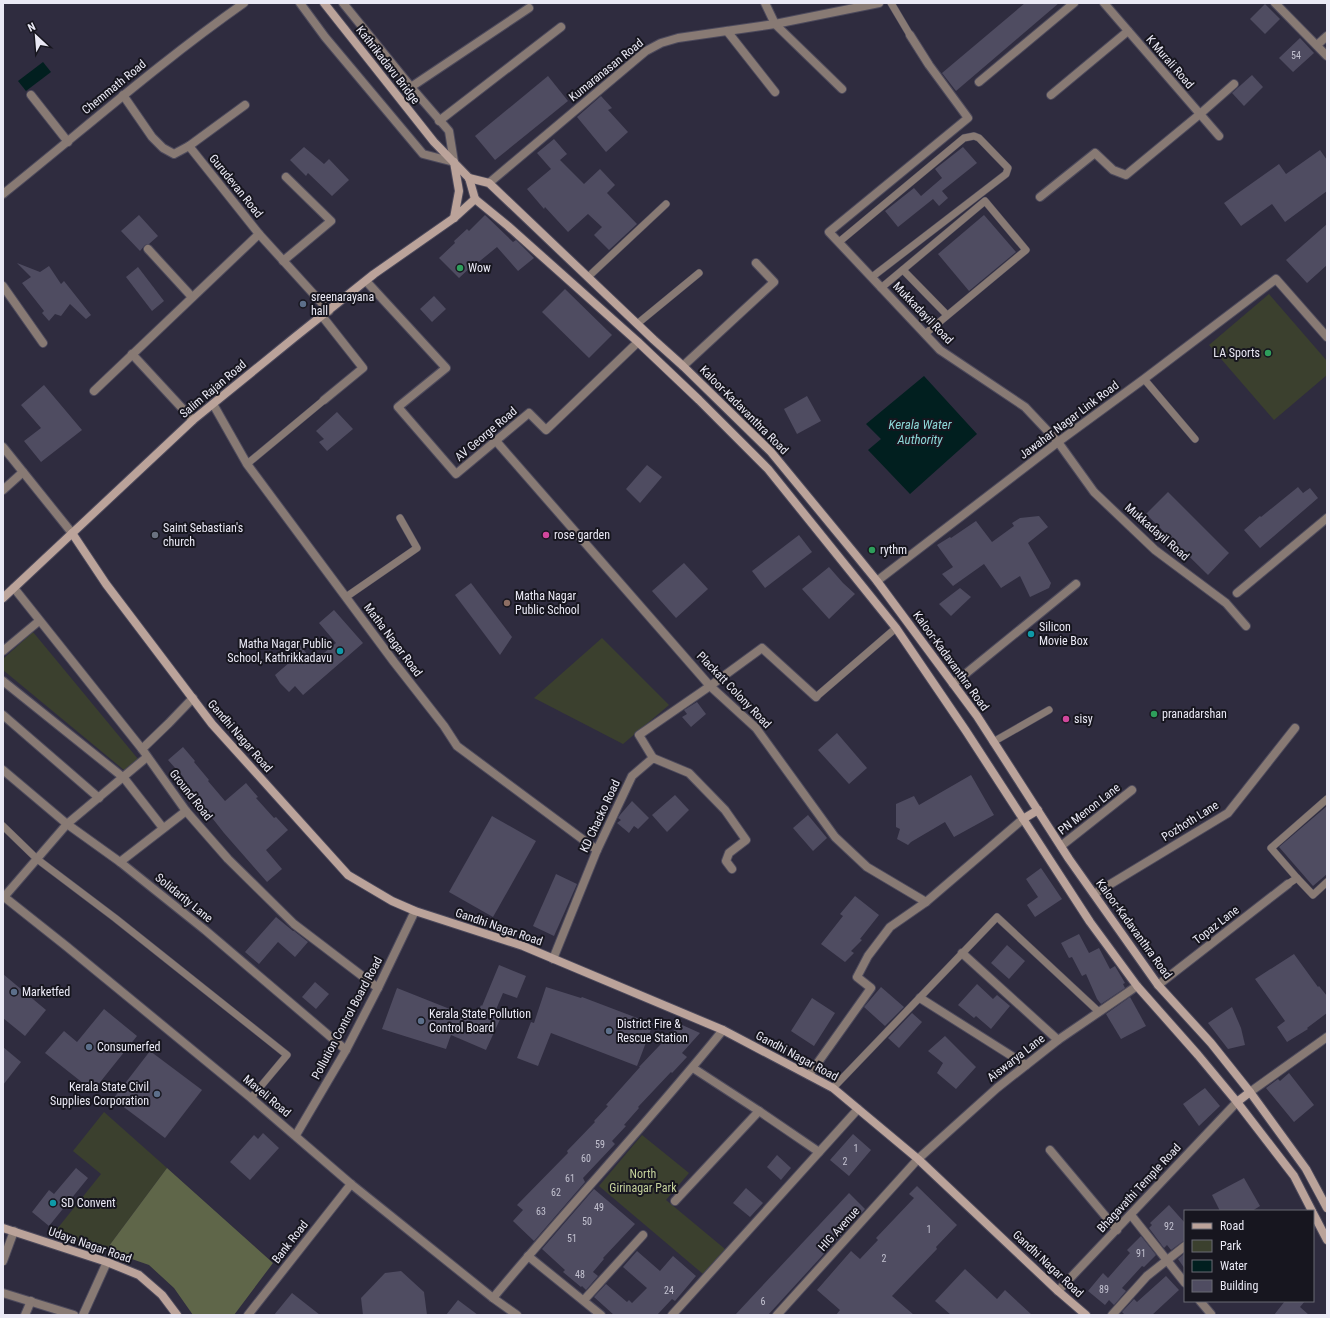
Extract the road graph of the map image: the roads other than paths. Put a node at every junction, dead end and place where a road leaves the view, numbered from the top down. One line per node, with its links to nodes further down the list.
1 (244, 3): 26 (street, Chemmath Road)
2 (300, 3): 34 (street)
3 (324, 3): 34 (main road, Kathrikadavu Bridge)
4 (344, 3): 22 (street)
5 (765, 3): 12 (street)
6 (879, 3): 12 (street, Kumaranasan Road)
7 (891, 3): 16 (lane)
8 (1074, 3): 20 (street)
9 (1104, 3): 15 (street, K Murali Road)
10 (1275, 3): 18 (street)
11 (529, 8): 22 (street)
12 (775, 24): 14 (street, Kumaranasan Road); 23 (street)
13 (561, 27): 30 (street)
14 (727, 31): 24 (street); 37 (street, Kumaranasan Road)
15 (1128, 31): 27 (street); 29 (street, K Murali Road)
16 (910, 35): 44 (street, Mukkadayil Road)
17 (1327, 36): 18 (street)
18 (1317, 46): 19 (street)
19 (1327, 56)
20 (978, 82)
21 (1234, 84): 29 (street)
22 (411, 88): 30 (street)
23 (842, 89)
24 (776, 92)
25 (31, 95): 32 (street)
26 (123, 95): 32 (street, Chemmath Road); 33 (street)
27 (1051, 95)
28 (245, 105): 33 (street)
29 (1200, 114): 31 (street, K Murali Road); 39 (street)
30 (439, 121): 34 (street)
31 (1219, 136)
32 (68, 142): 38 (street, Chemmath Road)
33 (188, 146): 43 (street, Gurudevan Road)
34 (454, 162): 36 (main road, Kathrikadavu Bridge); 42 (main road)
35 (286, 177): 46 (street)
36 (469, 178): 37 (main road); 40 (main road)
37 (489, 183): 50 (main road, Kaloor-Kadavanthra Road)
38 (3, 194)
39 (1040, 197)
40 (475, 199): 42 (main road, Salim Rajan Road); 61 (main road, Kaloor-Kadavanthra Road)
41 (666, 204): 50 (lane)
42 (454, 218): 52 (main road, Salim Rajan Road)
43 (259, 234): 46 (street, Gurudevan Road); 55 (street)
44 (838, 242): 51 (street, Mukkadayil Road); 51 (lane)
45 (148, 249): 55 (street)
46 (283, 261): 56 (street, Gurudevan Road)
47 (756, 263): 64 (street)
48 (903, 270): 54 (lane); 57 (lane); 57 (lane)
49 (699, 273): 58 (lane)
50 (588, 277): 58 (main road, Kaloor-Kadavanthra Road)
51 (872, 278): 54 (street, Mukkadayil Road)
52 (366, 281): 56 (main road, Salim Rajan Road); 73 (street, AV George Road)
53 (3, 286): 62 (street)
54 (881, 288): 59 (street, Mukkadayil Road)
55 (192, 297): 63 (street)
56 (326, 313): 67 (street, Gurudevan Road); 68 (main road, Salim Rajan Road)
57 (947, 316): 59 (lane)
58 (637, 324): 64 (main road, Kaloor-Kadavanthra Road)
59 (925, 334): 74 (street, Mukkadayil Road)
60 (1327, 337): 65 (street, Jawahar Nagar Link Road)
61 (638, 342): 72 (main road, Kaloor-Kadavanthra Road); 73 (street, AV George Road)
62 (43, 343)
63 (132, 354): 66 (street); 69 (street)
64 (683, 366): 70 (main road, Kaloor-Kadavanthra Road)
65 (1144, 379): 71 (lane); 74 (street, Jawahar Nagar Link Road)
66 (94, 391)
67 (324, 400): 76 (lane)
68 (213, 404): 69 (main road, Salim Rajan Road); 76 (street, Matha Nagar Road)
69 (193, 420): 81 (main road, Salim Rajan Road)
70 (749, 432): 72 (main road); 82 (main road, Kaloor-Kadavanthra Road)
71 (1195, 439)
72 (739, 440): 90 (main road, Kaloor-Kadavanthra Road)
73 (496, 441): 94 (street, Plackatt Colony Road)
74 (1058, 442): 82 (street, Jawahar Nagar Link Road); 89 (street, Mukkadayil Road)
75 (3, 447): 77 (street, Gandhi Nagar Road)
76 (247, 464): 86 (street, Matha Nagar Road)
77 (23, 472): 78 (street); 81 (street, Gandhi Nagar Road)
78 (3, 490)
79 (400, 518): 86 (lane)
80 (1327, 518): 85 (street)
81 (72, 533): 84 (main road, Salim Rajan Road); 96 (main road, Gandhi Nagar Road)
82 (877, 581): 93 (main road, Kaloor-Kadavanthra Road)
83 (1076, 584): 93 (street)
84 (14, 588): 87 (main road, Salim Rajan Road); 88 (street, Ground Road)
85 (1237, 593)
86 (346, 597): 116 (street, Matha Nagar Road)
87 (3, 598)
88 (39, 621): 91 (street); 101 (street, Ground Road)
89 (1246, 626)
90 (896, 628): 95 (lane); 111 (main road, Kaloor-Kadavanthra Road)
91 (3, 651)
92 (3, 681): 105 (street)
93 (953, 684): 100 (main road, Kaloor-Kadavanthra Road)
94 (710, 686): 95 (street); 103 (street); 125 (street, Plackatt Colony Road)
95 (816, 697)
96 (193, 698): 101 (street); 126 (main road, Gandhi Nagar Road)
97 (1049, 710): 100 (lane)
98 (3, 715): 107 (street)
99 (1295, 728): 123 (street, Pozhoth Lane)
100 (993, 742): 109 (main road, Kaloor-Kadavanthra Road)
101 (142, 749): 102 (street, Ground Road)
102 (147, 757): 105 (street); 110 (street, Ground Road)
103 (653, 758): 116 (street, KD Chacko Road); 119 (street)
104 (3, 770): 112 (street, Solidarity Lane)
105 (124, 778): 107 (street); 114 (street)
106 (1132, 790): 115 (street, PN Menon Lane)
107 (99, 798): 112 (street)
108 (1327, 799): 120 (lane)
109 (1038, 810): 111 (main road); 115 (main road, Kaloor-Kadavanthra Road)
110 (186, 811): 114 (street); 131 (street, Ground Road)
111 (1023, 819): 125 (street); 130 (main road, Kaloor-Kadavanthra Road)
112 (67, 824): 117 (street); 118 (street, Solidarity Lane)
113 (3, 826): 117 (lane)
114 (163, 828): 118 (street)
115 (1061, 846): 123 (main road, Kaloor-Kadavanthra Road)
116 (597, 850): 128 (street, KD Chacko Road)
117 (37, 859): 124 (street); 143 (lane)
118 (120, 862): 137 (street, Solidarity Lane)
119 (732, 869)
120 (1296, 878): 121 (lane); 122 (lane)
121 (1327, 882)
122 (1288, 884): 129 (street, Topaz Lane)
123 (1094, 894): 129 (main road, Kaloor-Kadavanthra Road)
124 (4, 896): 143 (street, Maveli Road)
125 (926, 902): 140 (street)
126 (415, 911): 128 (main road, Gandhi Nagar Road); 131 (street, Pollution Control Board Road)
127 (962, 953): 132 (lane); 133 (lane); 136 (street)
128 (553, 959): 134 (main road, Gandhi Nagar Road)
129 (1158, 984): 142 (main road, Kaloor-Kadavanthra Road)
130 (1137, 986): 133 (street, Aiswarya Lane); 144 (main road, Kaloor-Kadavanthra Road)
131 (378, 988): 137 (street, Pollution Control Board Road)
132 (920, 998): 138 (street); 141 (lane)
133 (1098, 1012): 136 (street, Aiswarya Lane)
134 (723, 1030): 139 (street); 140 (main road, Gandhi Nagar Road)
135 (1327, 1036): 142 (street)
136 (1058, 1040): 138 (street, Aiswarya Lane)
137 (346, 1050): 147 (street, Pollution Control Board Road)
138 (1026, 1065): 150 (street, Aiswarya Lane)
139 (692, 1068): 146 (street); 163 (street)
140 (809, 1075): 141 (main road, Gandhi Nagar Road)
141 (833, 1088): 145 (main road, Gandhi Nagar Road)
142 (1250, 1092): 144 (main road); 153 (main road, Kaloor-Kadavanthra Road)
143 (251, 1098): 147 (street, Maveli Road)
144 (1237, 1102): 154 (main road, Kaloor-Kadavanthra Road); 155 (street, Bhagavathi Temple Road)
145 (858, 1109): 149 (street); 150 (main road, Gandhi Nagar Road)
146 (759, 1111): 149 (street); 152 (street)
147 (296, 1136): 151 (street, Maveli Road)
148 (1050, 1150): 158 (street)
149 (819, 1152): 182 (street)
150 (918, 1159): 168 (main road, Gandhi Nagar Road); 183 (street, HIG Avenue)
151 (351, 1184): 170 (street, Maveli Road); 179 (street, Bank Road)
152 (675, 1201)
153 (1327, 1208)
154 (1311, 1210)
155 (1130, 1215): 158 (street, Bhagavathi Temple Road); 164 (street)
156 (1314, 1216): 161 (main road, Kaloor-Kadavanthra Road)
157 (3, 1228): 159 (main road, Udaya Nagar Road)
158 (1117, 1230): 168 (street, Bhagavathi Temple Road)
159 (14, 1231): 165 (street); 166 (main road, Udaya Nagar Road)
160 (643, 1235): 171 (street)
161 (1327, 1240)
162 (1184, 1247): 164 (street)
163 (528, 1256): 170 (street); 171 (street)
164 (1166, 1260): 167 (street); 185 (street)
165 (3, 1261)
166 (107, 1262): 177 (street); 178 (main road, Udaya Nagar Road)
167 (1184, 1282)
168 (1058, 1291): 184 (main road, Gandhi Nagar Road)
169 (3, 1293): 172 (street)
170 (493, 1298): 180 (street, Maveli Road)
171 (584, 1300): 181 (street)
172 (31, 1301): 175 (street); 176 (street)
173 (1201, 1302): 174 (street)
174 (1211, 1314)
175 (25, 1315)
176 (74, 1315)
177 (83, 1315)
178 (177, 1315)
179 (248, 1315)
180 (517, 1315)
181 (601, 1315)
182 (672, 1315)
183 (777, 1315)
184 (1086, 1315)
185 (1112, 1315)

